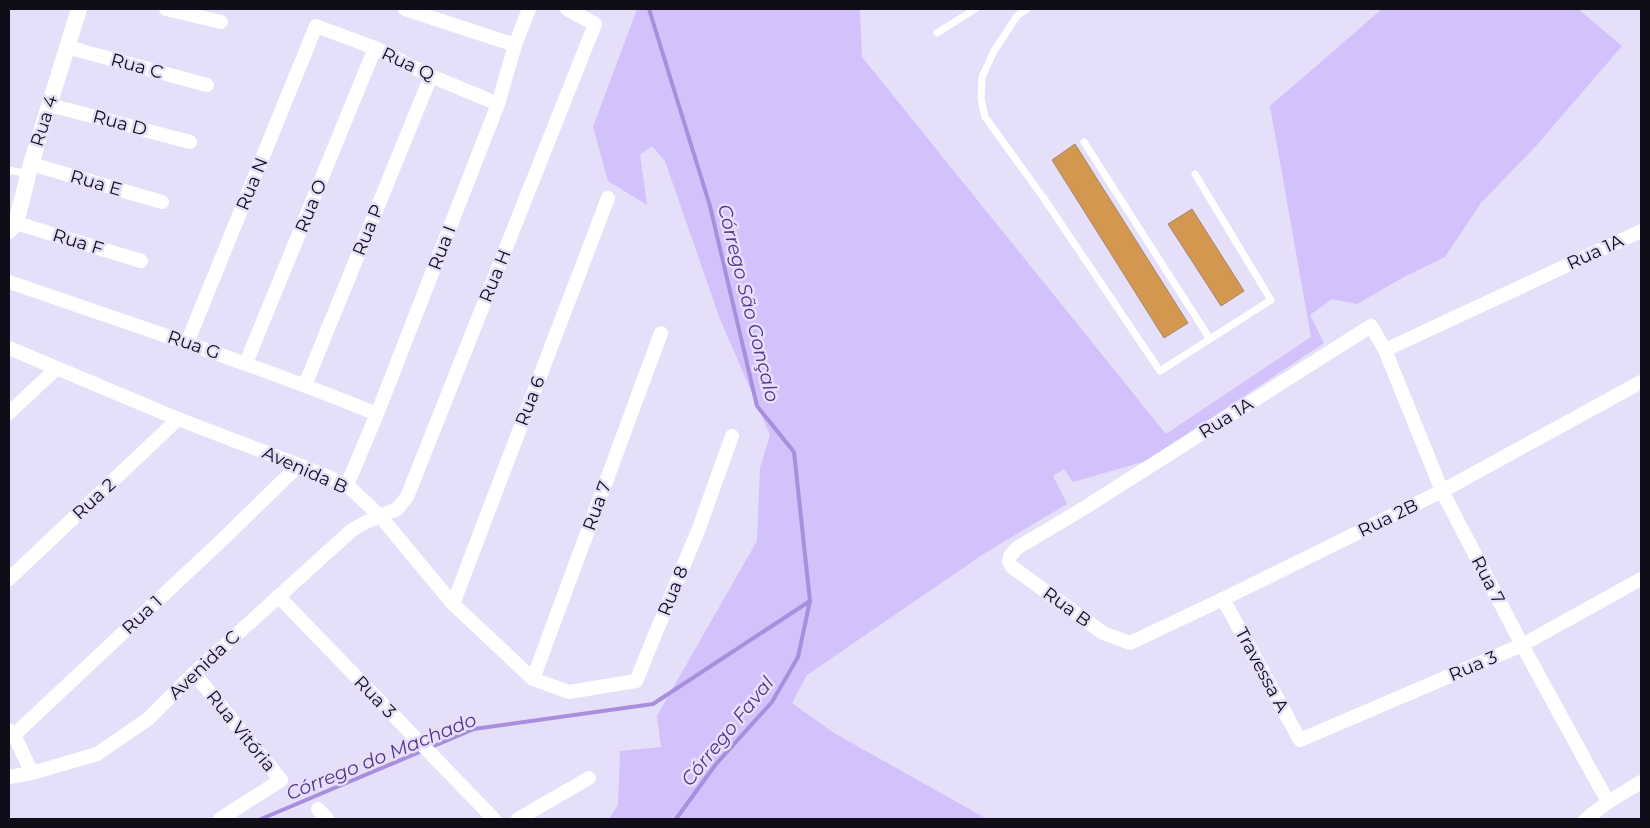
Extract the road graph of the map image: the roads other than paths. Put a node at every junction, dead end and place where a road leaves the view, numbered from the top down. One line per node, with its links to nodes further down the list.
1 (79, 9): 12 (street, Rua 4)
2 (166, 9): 8 (street)
3 (405, 9): 11 (street)
4 (529, 9): 11 (street, Rua I)
5 (567, 9): 46 (street, Rua H)
6 (975, 9): 10 (lane)
7 (1027, 9): 31 (lane)
8 (221, 22)
9 (316, 26): 13 (street, Rua Q); 32 (street, Rua N)
10 (937, 33)
11 (515, 45): 17 (street, Rua I)
12 (67, 47): 15 (street, Rua C); 16 (street, Rua 4)
13 (375, 48): 14 (street, Rua Q); 35 (street, Rua O)
14 (431, 76): 17 (street, Rua Q); 38 (street, Rua P)
15 (207, 85)
16 (50, 104): 18 (street, Rua D); 20 (street, Rua 4)
17 (498, 104): 40 (street, Rua I)
18 (190, 142)
19 (1084, 142): 31 (lane)
20 (29, 169): 21 (lane); 24 (street, Rua E); 25 (street, Rua 4)
21 (9, 170)
22 (1194, 174): 31 (lane)
23 (608, 198): 52 (street, Rua 6)
24 (162, 202)
25 (12, 227): 27 (street, Rua F)
26 (1641, 231): 34 (street, Rua 1A)
27 (141, 261)
28 (9, 282): 32 (street, Rua G)
29 (1371, 326): 34 (street, Rua 7); 47 (street, Rua 1A)
30 (662, 333): 56 (street, Rua 7)
31 (1210, 339)
32 (187, 343): 35 (street, Rua G)
33 (9, 348): 36 (street, Avenida B)
34 (1385, 350): 45 (street, Rua 7)
35 (246, 364): 38 (street, Rua G)
36 (57, 368): 39 (street); 41 (street, Avenida B)
37 (1641, 382): 45 (street, Rua 2B)
38 (305, 385): 40 (street, Rua G)
39 (9, 414)
40 (377, 414): 44 (street, Rua I)
41 (178, 419): 43 (street, Avenida B); 48 (street, Rua 2)
42 (732, 436): 57 (street, Rua 8)
43 (299, 465): 44 (street, Avenida B); 58 (street, Rua 1)
44 (347, 485): 46 (street, Avenida B)
45 (1442, 491): 51 (street, Rua 2B); 54 (street, Rua 7)
46 (380, 516): 50 (street, Avenida C); 52 (street, Avenida B)
47 (1009, 562): 53 (street, Rua B)
48 (9, 579)
49 (1641, 579): 54 (street, Rua 3)
50 (278, 596): 55 (street, Avenida C); 66 (street, Rua 3)
51 (1223, 599): 53 (street, Rua 2B); 59 (street, Travessa A)
52 (453, 604): 56 (street, Avenida B)
53 (1130, 643)
54 (1522, 645): 59 (street, Rua 3); 64 (street, Rua 7)
55 (194, 673): 60 (street, Avenida C); 65 (street, Rua Vitória)
56 (533, 679): 57 (street, Avenida B)
57 (569, 692)
58 (12, 732): 60 (street, Rua 1)
59 (1300, 740)
60 (32, 773): 61 (street, Avenida C)
61 (9, 777)
62 (589, 778): 67 (street)
63 (1641, 782): 64 (street)
64 (1608, 802): 68 (street)
65 (220, 819)
66 (494, 819)
67 (518, 819)
68 (1586, 819)

